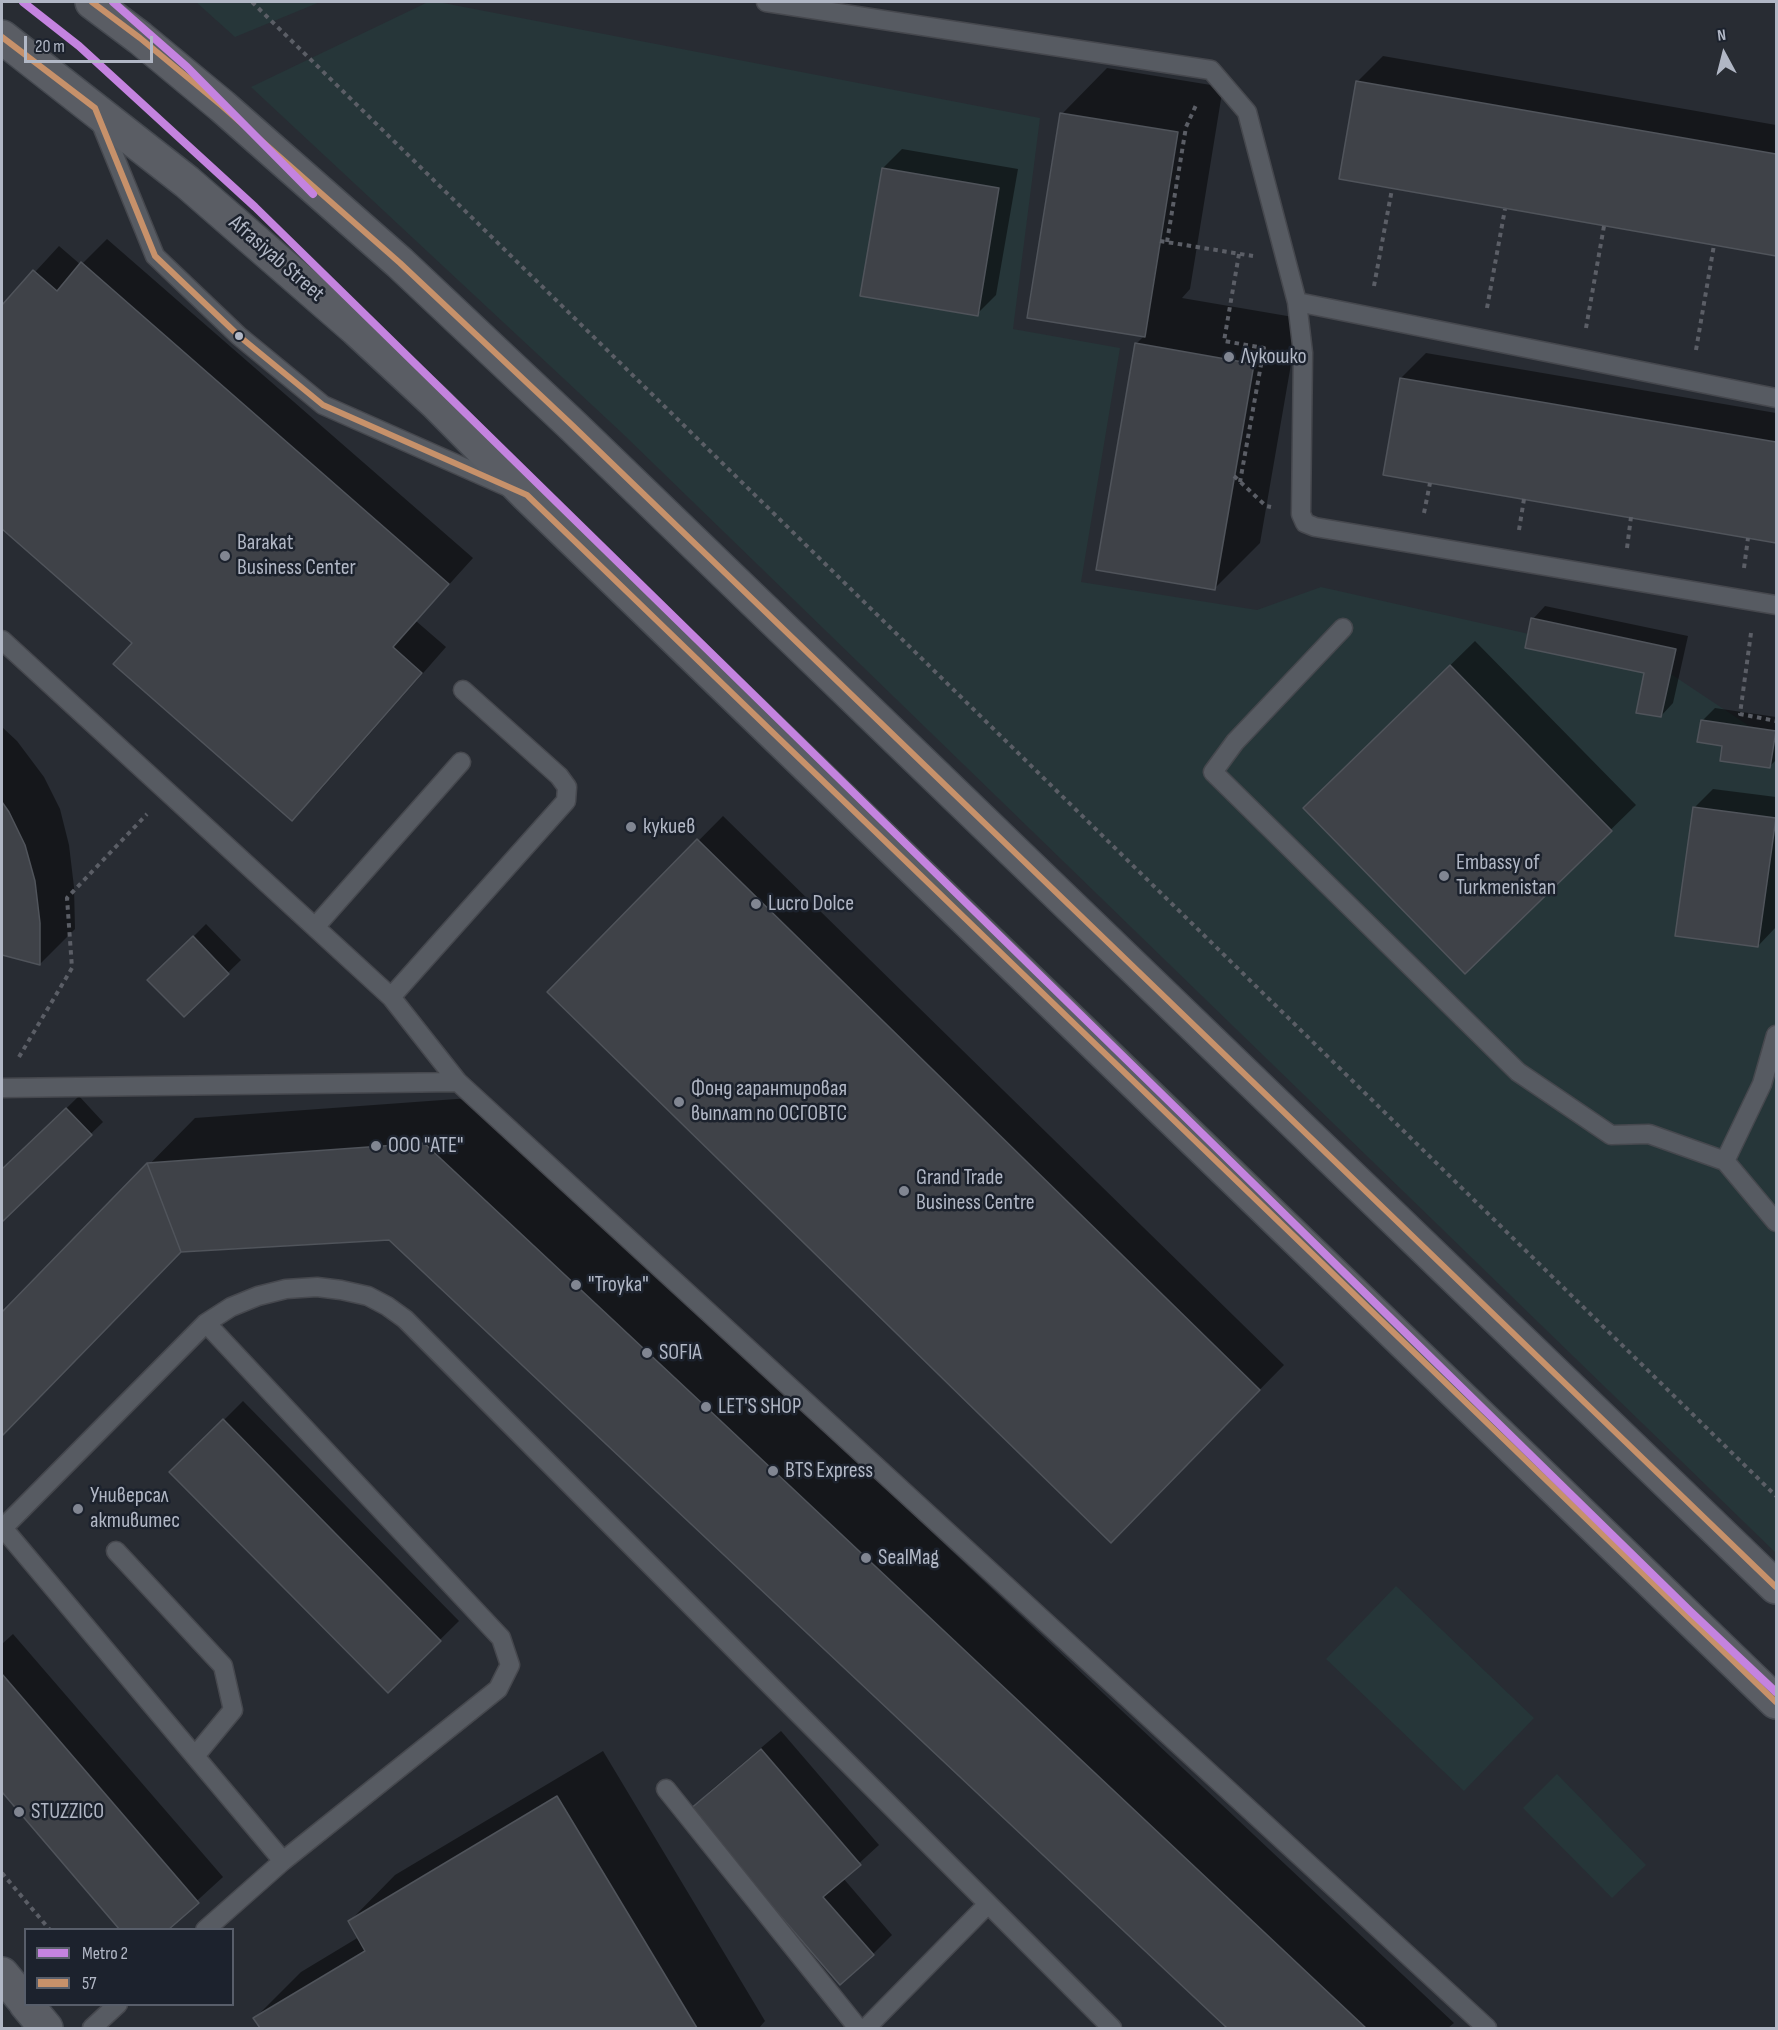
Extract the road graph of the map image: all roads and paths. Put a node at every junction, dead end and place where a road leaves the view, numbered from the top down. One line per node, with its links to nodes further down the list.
1 (92, 2): 45 (main road)
2 (252, 2): 42 (path)
3 (766, 2): 5 (lane)
4 (2, 37): 6 (main road, Afrasiyab Street)
5 (1211, 70): 11 (path); 14 (lane)
6 (95, 108): 23 (main road, Afrasiyab Street); 23 (lane)
7 (1392, 189): 16 (path)
8 (1505, 208): 17 (path)
9 (1604, 226): 18 (path)
10 (1160, 241): 11 (path)
11 (1167, 242): 13 (path)
12 (1714, 245): 19 (path)
13 (1239, 254): 14 (path); 22 (path)
14 (1286, 262): 15 (lane)
15 (1297, 302): 16 (lane); 24 (lane)
16 (1368, 317): 17 (lane)
17 (1482, 339): 18 (lane)
18 (1581, 358): 19 (lane)
19 (1691, 380): 20 (lane)
20 (1776, 398)
21 (1234, 476): 22 (path)
22 (1240, 482): 24 (path)
23 (527, 495): 46 (main road, Afrasiyab Street)
24 (1301, 514): 25 (lane)
25 (1755, 602): 26 (lane); 30 (path)
26 (1776, 605)
27 (1342, 628): 39 (lane)
28 (2, 640): 32 (lane)
29 (462, 690): 34 (lane)
30 (1776, 721)
31 (462, 762): 33 (lane)
32 (168, 791): 33 (lane); 36 (path)
33 (315, 927): 34 (lane)
34 (391, 997): 37 (lane)
35 (1776, 1035): 39 (lane)
36 (13, 1066)
37 (458, 1082): 38 (lane); 63 (lane)
38 (2, 1088)
39 (1725, 1161): 40 (lane)
40 (1776, 1222)
41 (206, 1323): 43 (lane); 49 (lane); 51 (lane)
42 (1776, 1496)
43 (2, 1528): 47 (lane)
44 (116, 1551): 47 (lane)
45 (1776, 1587)
46 (1776, 1702)
47 (195, 1756): 49 (lane)
48 (666, 1789): 60 (lane)
49 (284, 1862): 53 (lane)
50 (2, 1873): 52 (path)
51 (988, 1905): 61 (lane); 62 (lane)
52 (49, 1928)
53 (206, 1928)
54 (2, 1974): 55 (main road)
55 (24, 2002)
56 (28, 2006): 58 (main road)
57 (116, 2006): 59 (lane)
58 (46, 2028)
59 (92, 2028)
60 (858, 2028)
61 (866, 2028)
62 (1112, 2028)
63 (1487, 2028)

